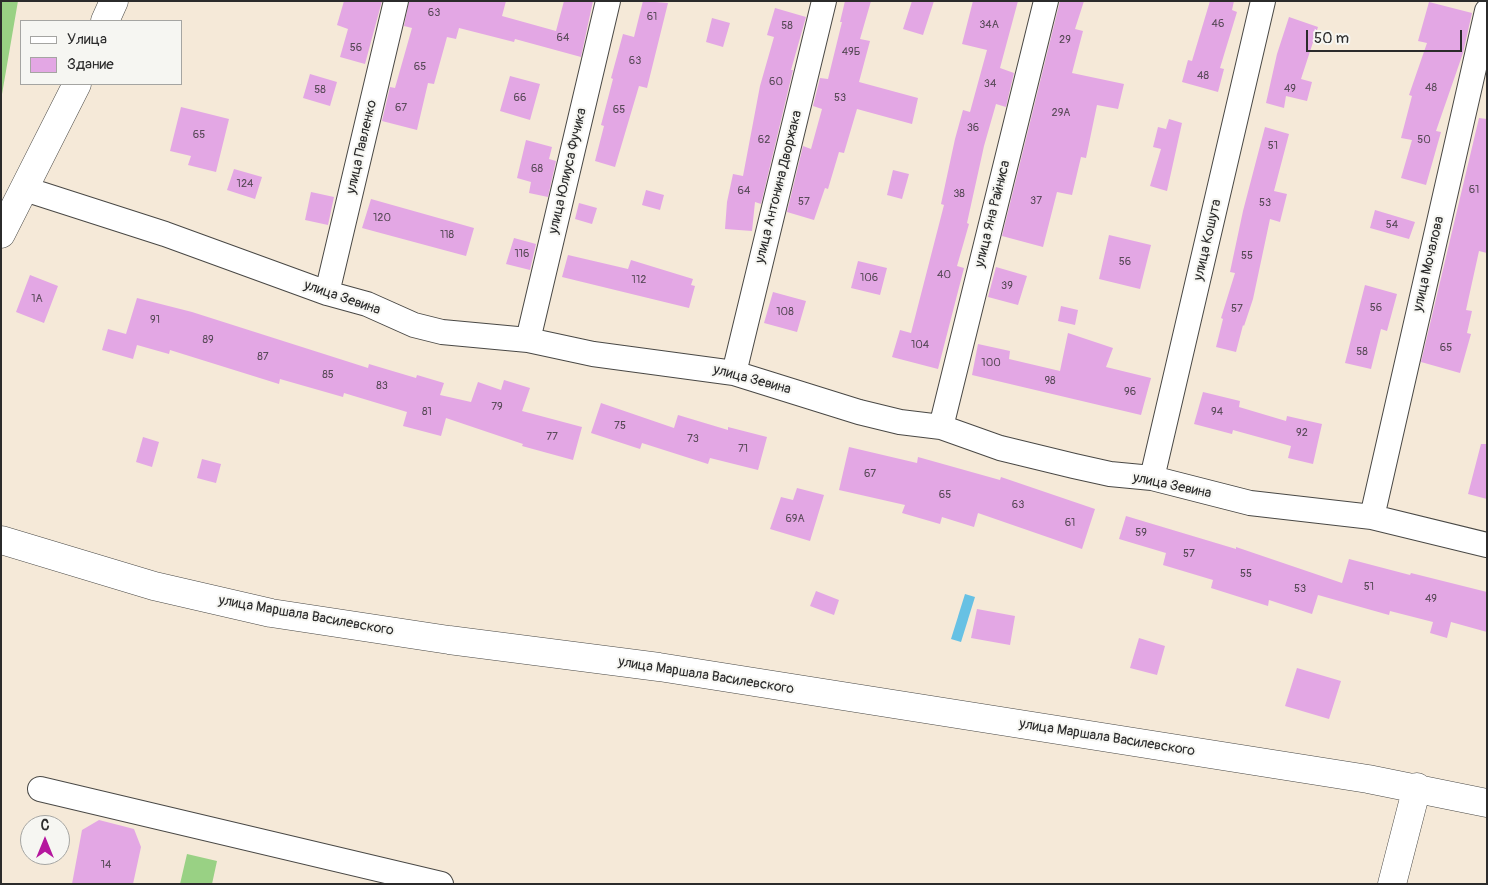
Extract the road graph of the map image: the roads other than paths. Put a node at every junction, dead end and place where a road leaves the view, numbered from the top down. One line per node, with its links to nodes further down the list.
1 (114, 1): 8 (main road)
2 (396, 1): 12 (street, улица Павленко)
3 (608, 1): 13 (street, улица Юлиуса Фучика)
4 (824, 1): 14 (street, улица Антонина Дворжака)
5 (1046, 1): 15 (street, улица Яна Райниса)
6 (1263, 1): 16 (street, улица Кошута)
7 (1487, 11): 17 (street, улица Мочалова)
8 (105, 20)
9 (76, 85): 10 (main road)
10 (25, 188): 11 (main road); 12 (street, улица Зевина)
11 (1, 234)
12 (327, 293): 13 (street, улица Зевина)
13 (528, 340): 14 (street, улица Зевина)
14 (734, 373): 15 (street, улица Зевина)
15 (941, 427): 16 (street, улица Зевина)
16 (1152, 478): 17 (street, улица Зевина)
17 (1372, 517): 19 (street, улица Зевина)
18 (1, 540): 20 (main road, улица Маршала Василевского)
19 (1487, 545)
20 (1418, 787): 22 (main road, улица Маршала Василевского); 24 (main road)
21 (40, 789): 23 (street)
22 (1487, 803)
23 (441, 884)
24 (1392, 884)

